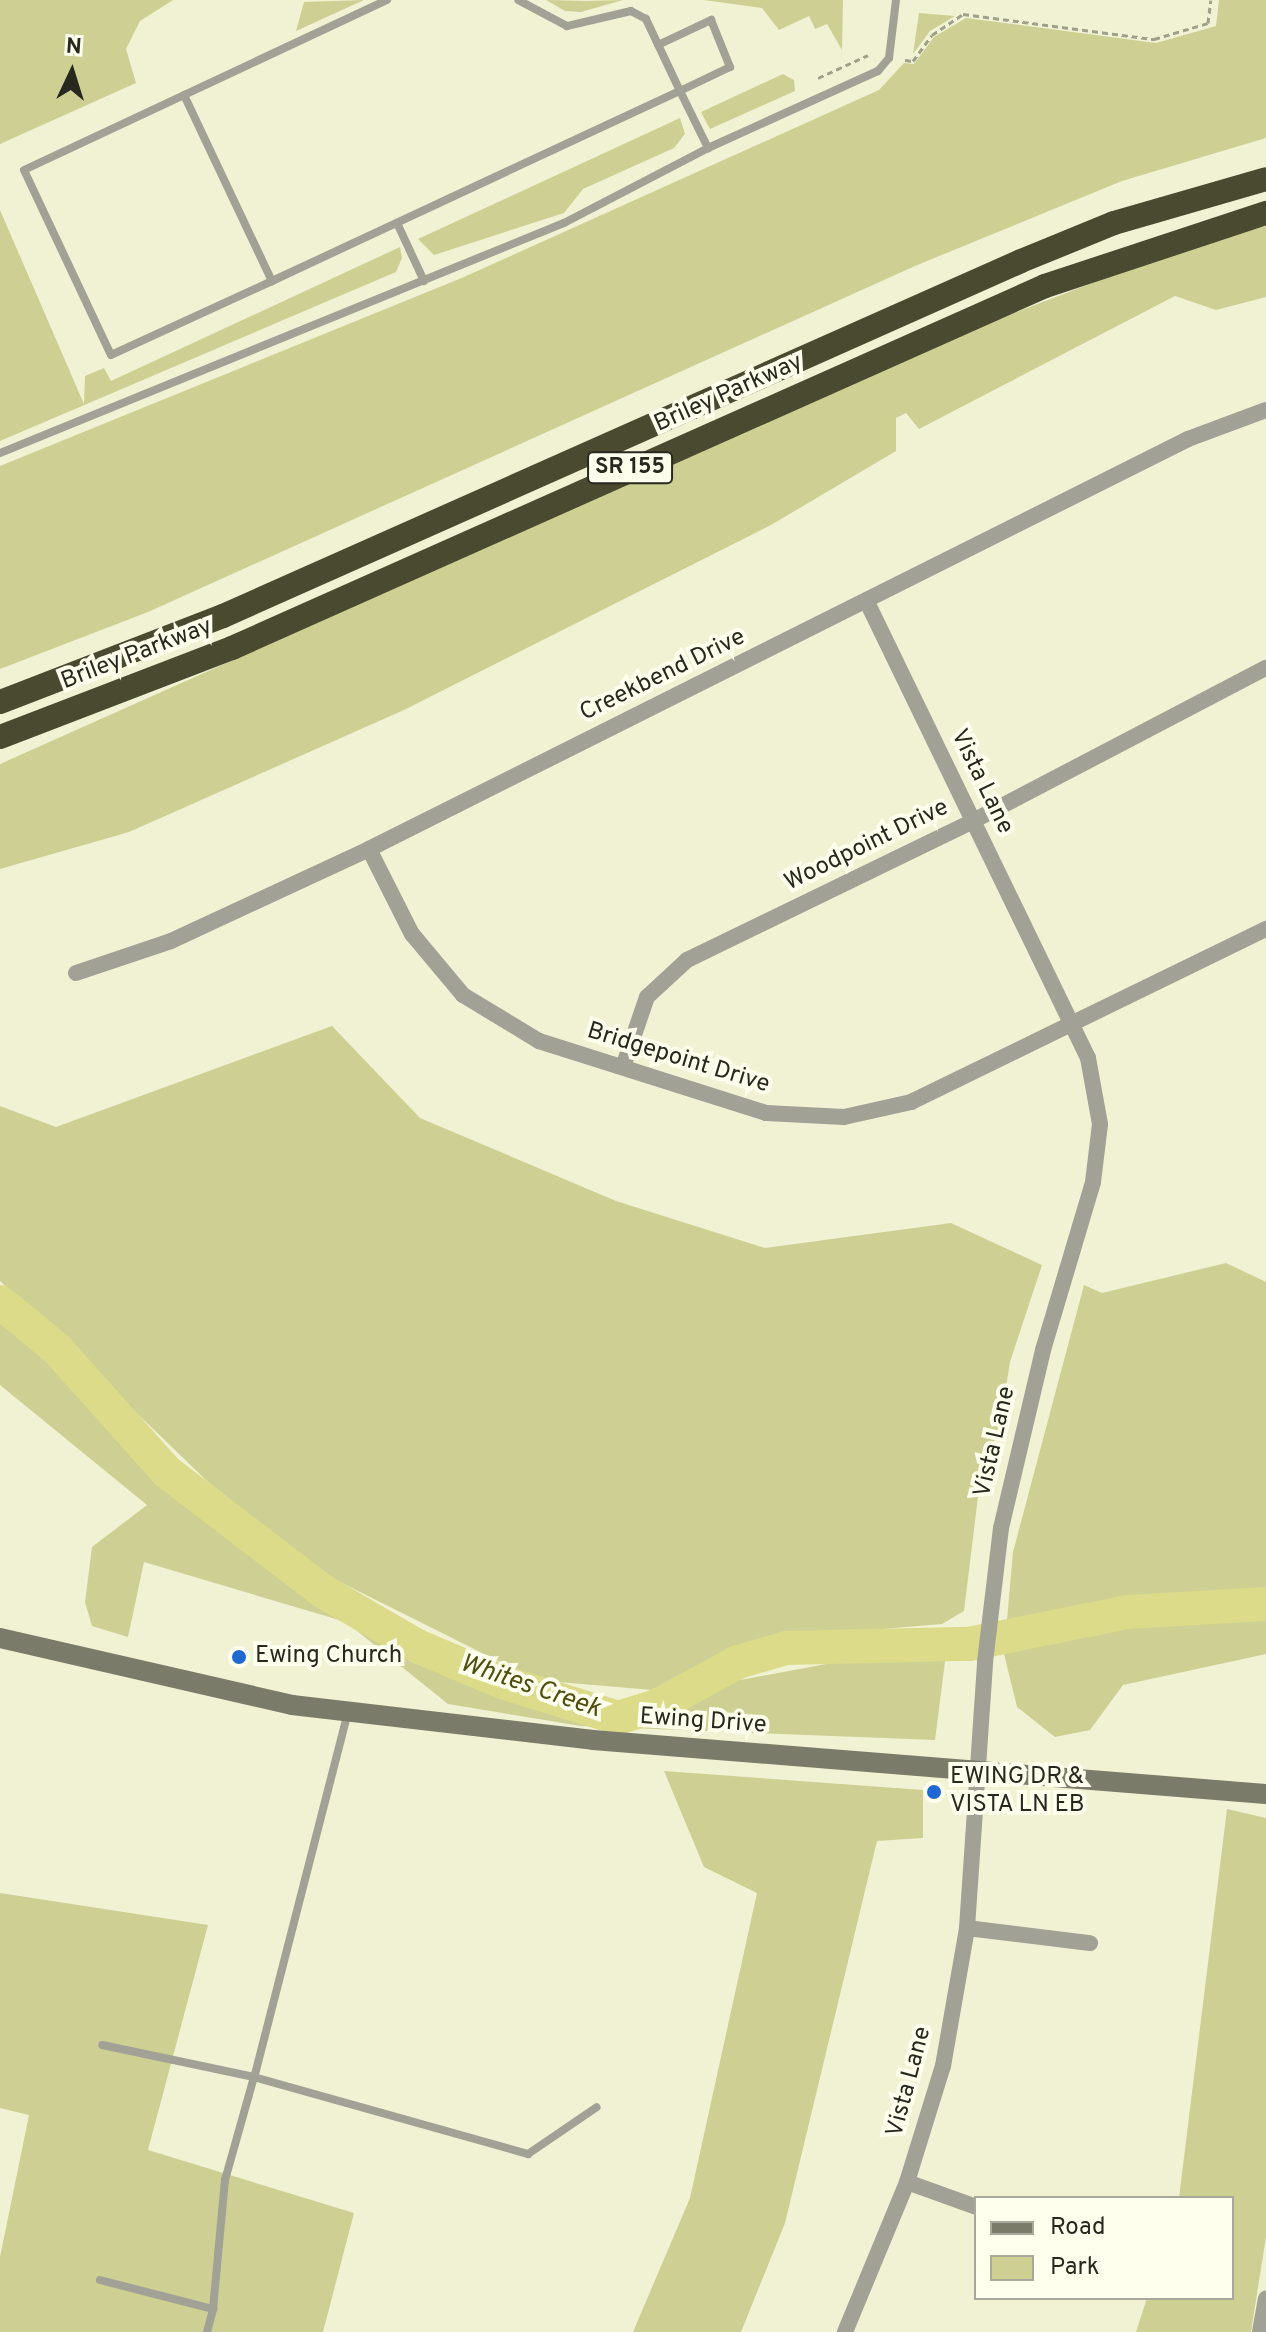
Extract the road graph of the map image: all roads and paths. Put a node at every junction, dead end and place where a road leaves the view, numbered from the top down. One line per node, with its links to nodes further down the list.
1 (387, 0): 10 (lane)
2 (518, 0): 5 (lane)
3 (896, 0): 11 (lane)
4 (1211, 0): 7 (path)
5 (658, 45): 9 (lane); 9 (lane)
6 (868, 55): 8 (path)
7 (905, 60)
8 (818, 78)
9 (680, 91): 11 (lane); 14 (lane)
10 (184, 95): 15 (lane); 15 (lane)
11 (708, 148): 16 (lane)
12 (1266, 179): 21 (highway, Briley Parkway / SR 155)
13 (1266, 213): 22 (highway, Briley Parkway / SR 155)
14 (397, 223): 15 (lane); 16 (lane)
15 (272, 281)
16 (424, 281): 18 (lane)
17 (1266, 410): 19 (street, Creekbend Drive)
18 (0, 453)
19 (867, 602): 23 (street, Vista Lane); 24 (street, Creekbend Drive)
20 (1266, 668): 23 (street, Woodpoint Drive)
21 (0, 702)
22 (0, 737)
23 (973, 821): 27 (street, Vista Lane); 28 (street, Woodpoint Drive)
24 (369, 849): 26 (street, Creekbend Drive); 28 (street, Bridgepoint Drive)
25 (1266, 929): 27 (street, Bridgepoint Drive)
26 (76, 973)
27 (1072, 1025): 28 (street, Bridgepoint Drive); 31 (street, Vista Lane)
28 (623, 1067)
29 (0, 1638): 30 (street, Ewing Drive)
30 (348, 1712): 31 (street, Ewing Drive); 36 (lane)
31 (977, 1768): 32 (street, Ewing Drive); 33 (street, Vista Lane)
32 (1266, 1794)
33 (967, 1928): 34 (street); 38 (street, Vista Lane)
34 (1090, 1943)
35 (102, 2045): 36 (lane)
36 (254, 2077): 37 (lane); 42 (lane)
37 (597, 2107)
38 (907, 2182): 39 (street); 44 (street, Vista Lane)
39 (974, 2206)
40 (100, 2280): 42 (lane)
41 (1266, 2299): 45 (street)
42 (213, 2309): 43 (lane)
43 (207, 2332)
44 (845, 2332)
45 (1260, 2332)

